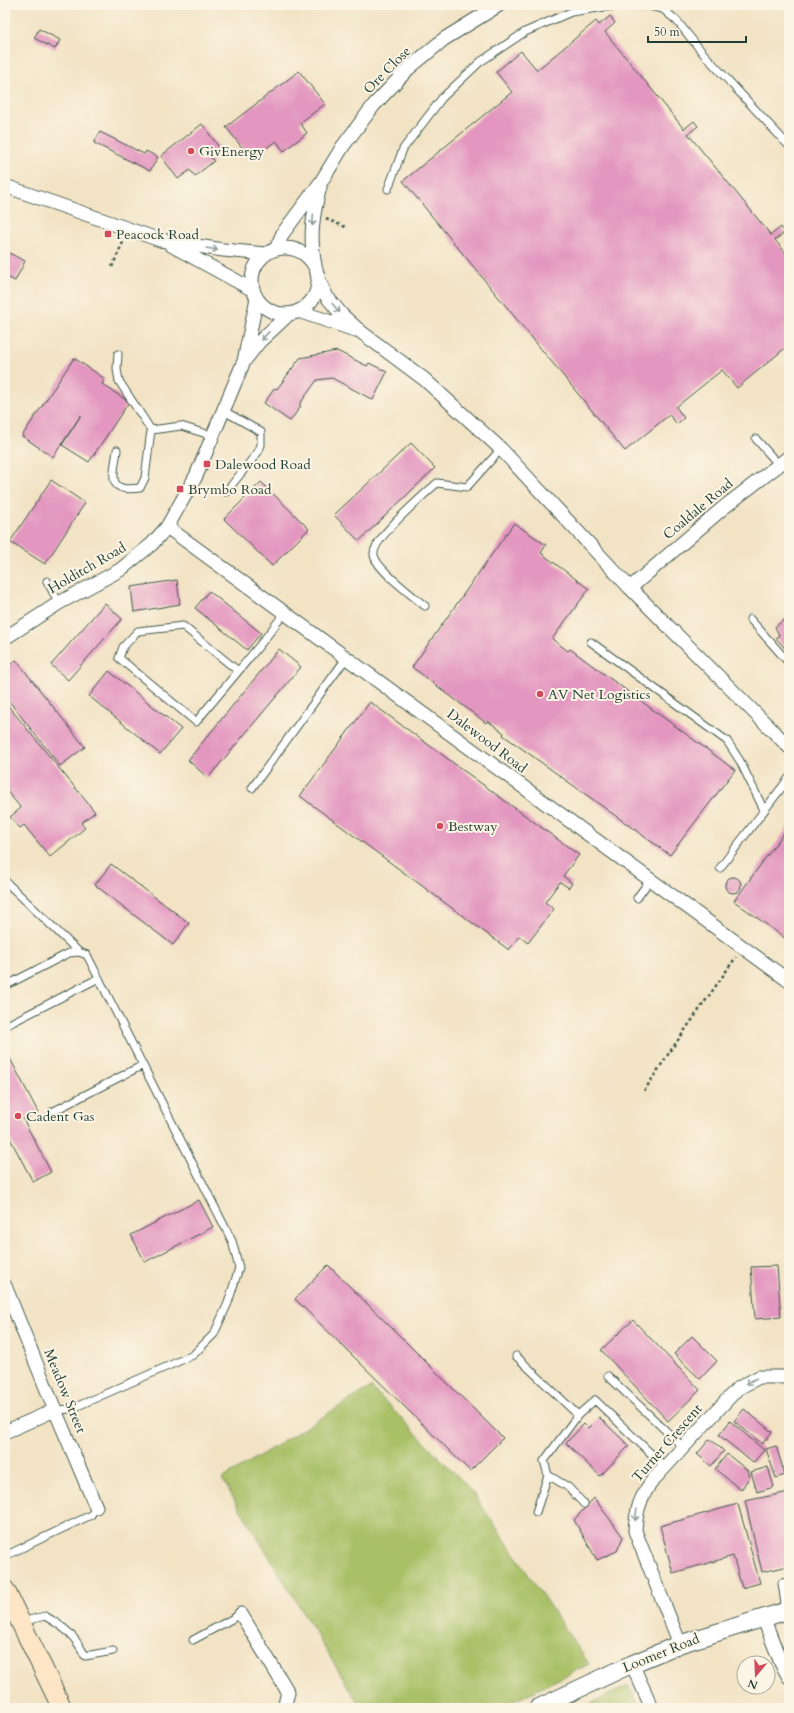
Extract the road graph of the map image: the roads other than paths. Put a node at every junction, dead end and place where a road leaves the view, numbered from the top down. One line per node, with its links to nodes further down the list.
1 (499, 5): 5 (street, Ore Close)
2 (619, 5): 7 (lane)
3 (628, 5): 4 (lane)
4 (789, 146)
5 (321, 182): 11 (street, Ore Close); 12 (street, Ore Close, one-way to 12)
6 (5, 186): 8 (street)
7 (388, 190)
8 (26, 193): 9 (street); 10 (street)
9 (5, 196)
10 (160, 240): 11 (street, one-way to 11); 13 (street)
11 (271, 251): 12 (street); 13 (street)
12 (317, 274): 14 (street); 15 (street, one-way to 15)
13 (255, 294): 14 (street); 17 (street, Holditch Road)
14 (294, 312): 15 (street); 17 (street, Holditch Road, one-way to 17)
15 (361, 332): 22 (street)
16 (118, 354): 19 (lane)
17 (244, 361): 18 (street, Holditch Road)
18 (224, 411): 20 (street, Holditch Road); 25 (lane)
19 (151, 430): 20 (lane); 23 (lane)
20 (214, 436): 26 (street, Holditch Road)
21 (756, 439): 24 (lane)
22 (502, 449): 28 (street); 30 (lane)
23 (117, 450)
24 (784, 461): 28 (street, Coaldale Road)
25 (226, 492)
26 (167, 526): 29 (street, Holditch Road); 31 (street, Dalewood Road)
27 (47, 581): 29 (lane)
28 (630, 588): 38 (street)
29 (59, 603): 33 (street, Holditch Road)
30 (425, 606)
31 (284, 612): 35 (street, Dalewood Road); 37 (lane)
32 (750, 619): 36 (lane)
33 (5, 638)
34 (591, 642): 41 (lane)
35 (347, 656): 40 (lane); 43 (street, Dalewood Road)
36 (789, 663)
37 (238, 671): 37 (lane)
38 (789, 747)
39 (789, 778): 41 (lane)
40 (252, 788)
41 (764, 810): 42 (lane)
42 (720, 868)
43 (650, 880): 45 (lane); 48 (street, Dalewood Road)
44 (5, 881): 46 (lane)
45 (637, 898)
46 (78, 952): 47 (lane); 49 (lane)
47 (99, 978): 50 (lane); 51 (lane)
48 (789, 981)
49 (5, 986)
50 (5, 1026)
51 (143, 1065): 52 (lane); 57 (lane)
52 (52, 1112)
53 (5, 1286): 57 (street, Meadow Street)
54 (516, 1356): 58 (lane)
55 (608, 1376): 60 (lane)
56 (789, 1377): 60 (street, Turner Crescent, one-way to 60)
57 (55, 1410): 59 (street); 64 (street, Meadow Street)
58 (578, 1415): 61 (lane); 62 (lane)
59 (5, 1432)
60 (683, 1447): 61 (street, Turner Crescent)
61 (665, 1467): 74 (street, Turner Crescent, one-way to 74)
62 (548, 1475): 63 (lane); 65 (lane)
63 (584, 1504)
64 (96, 1507): 66 (lane)
65 (536, 1512)
66 (5, 1556)
67 (789, 1582): 69 (lane)
68 (5, 1590): 72 (main road)
69 (787, 1611): 71 (street, Loomer Road)
70 (241, 1614): 73 (lane); 79 (street)
71 (763, 1617): 74 (street, Loomer Road); 77 (street)
72 (21, 1622): 75 (lane); 78 (main road)
73 (194, 1640)
74 (680, 1644): 76 (street, Loomer Road)
75 (112, 1651)
76 (632, 1664): 80 (street, Loomer Road); 81 (street)
77 (789, 1677)
78 (62, 1708)
79 (284, 1708)
80 (538, 1708)
81 (652, 1708)

